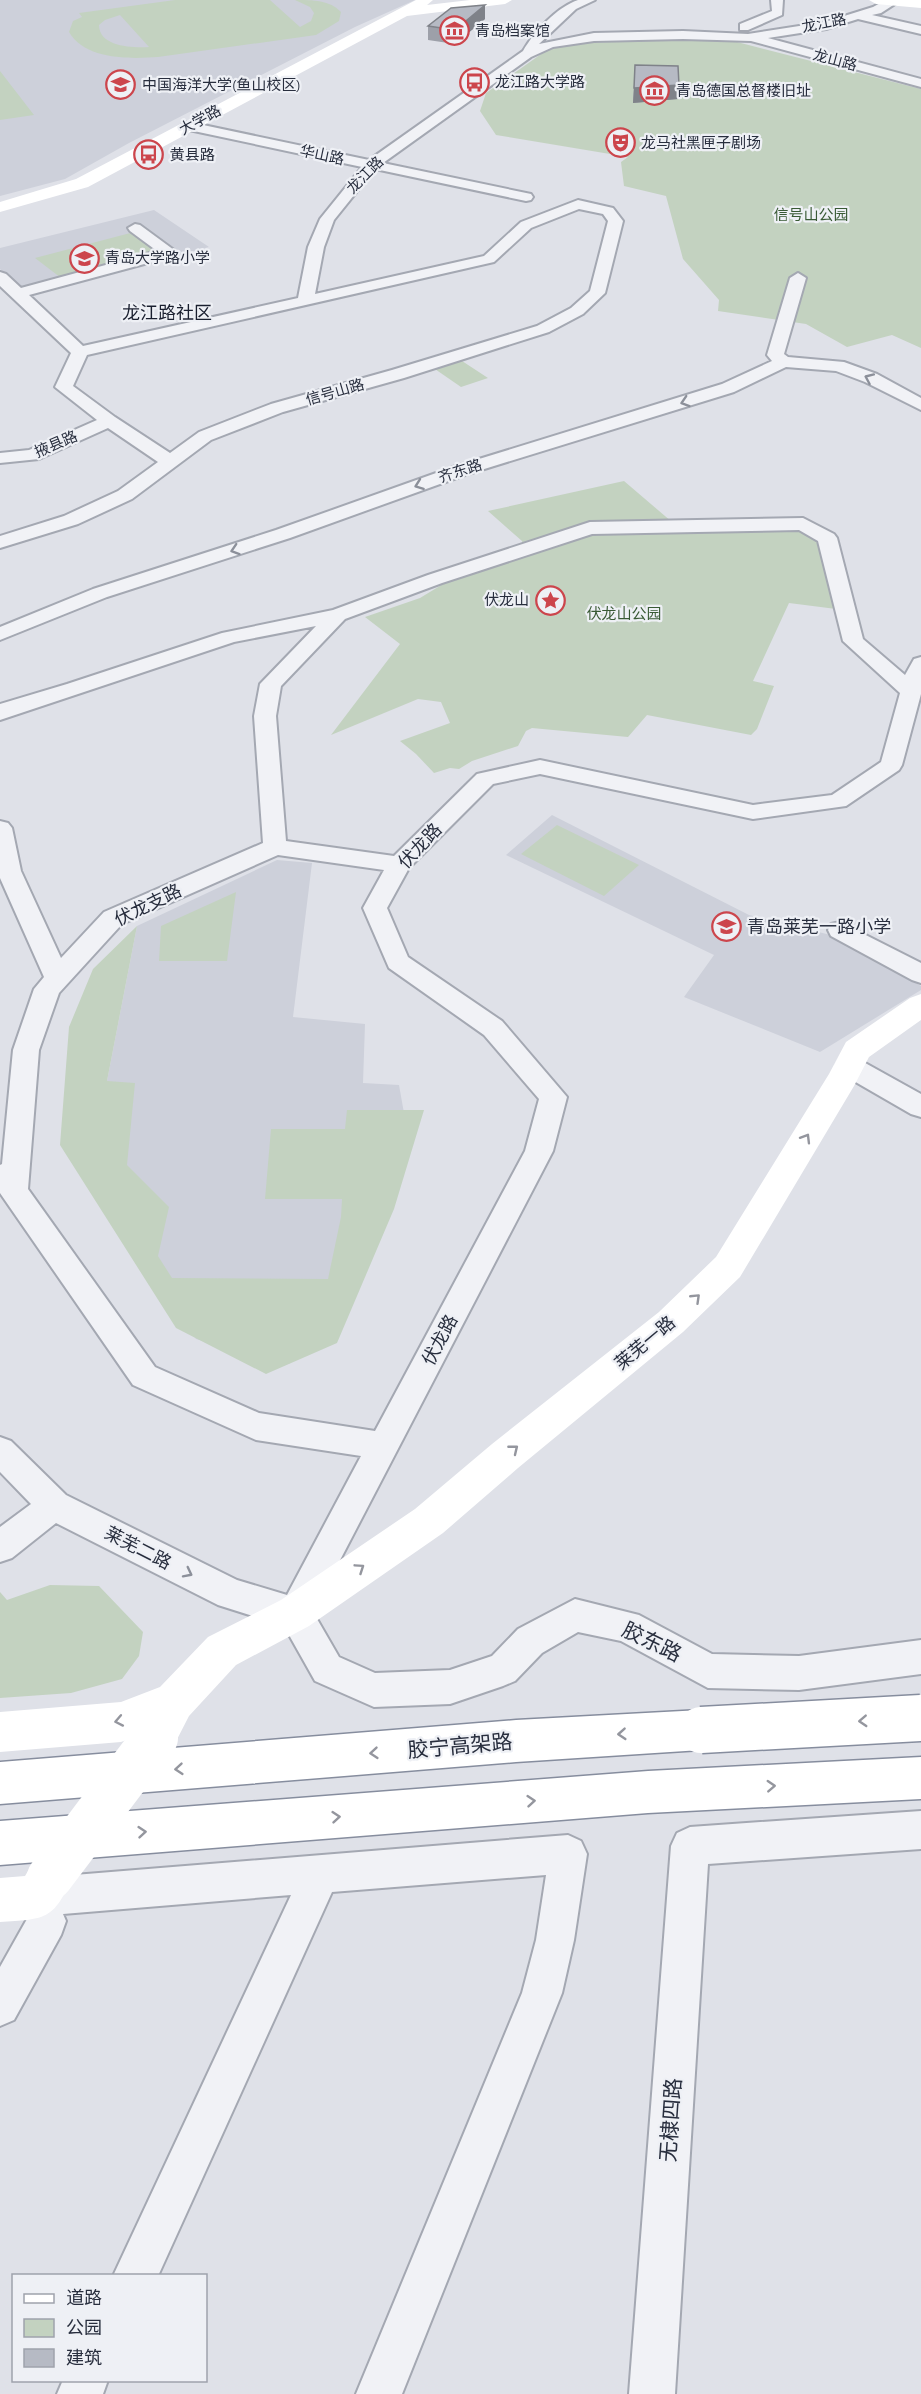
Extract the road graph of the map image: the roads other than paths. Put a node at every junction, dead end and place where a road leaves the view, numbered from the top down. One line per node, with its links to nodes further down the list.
1 (426, 0): 8 (main road, 大学路)
2 (505, 0): 8 (main road)
3 (589, 0): 13 (street)
4 (777, 0): 11 (street)
5 (876, 0): 6 (main road)
6 (893, 1): 7 (main road); 9 (street, 龙江路)
7 (921, 4)
8 (400, 12): 15 (main road, 大学路)
9 (859, 16): 10 (street); 12 (street, 龙江路)
10 (921, 30)
11 (724, 35): 12 (street, 龙江路); 13 (street, 龙江路)
12 (748, 38): 14 (street, 龙山路)
13 (527, 54): 16 (street, 龙江路)
14 (921, 83)
15 (189, 126): 16 (street, 华山路); 18 (main road, 大学路)
16 (371, 165): 17 (street, 华山路); 22 (street, 龙江路)
17 (526, 197)
18 (0, 207)
19 (135, 228): 21 (street)
20 (798, 278): 24 (street)
21 (6, 287): 23 (street)
22 (306, 299): 23 (street); 28 (street, 信号山路)
23 (80, 352): 26 (street)
24 (784, 362): 25 (street, 齐东路, one-way to 24); 31 (street, 齐东路, one-way to 31)
25 (921, 405)
26 (109, 421): 27 (street, 掖县路); 28 (street)
27 (0, 458)
28 (171, 462): 29 (street, 信号山路)
29 (0, 542)
30 (338, 615): 33 (street); 34 (street); 36 (street)
31 (0, 634)
32 (921, 663): 33 (street, 伏龙路)
33 (911, 691): 37 (street, 伏龙路)
34 (0, 713)
35 (0, 828): 40 (street)
36 (275, 847): 37 (street); 40 (street, 伏龙支路)
37 (399, 864): 45 (street, 伏龙路)
38 (840, 930): 39 (street)
39 (921, 974)
40 (57, 978): 44 (street, 伏龙支路)
41 (921, 1005): 42 (main road, 莱芜一路)
42 (849, 1066): 43 (street); 49 (main road, 莱芜一路, one-way to 42)
43 (921, 1107)
44 (7, 1180): 45 (street)
45 (384, 1446): 49 (street, 伏龙路)
46 (0, 1452): 47 (street, 莱芜二路)
47 (54, 1505): 48 (street); 49 (street, 莱芜二路, one-way to 49)
48 (0, 1547)
49 (295, 1613): 50 (street, 胶东路); 52 (main road, 莱芜一路)
50 (921, 1656)
51 (921, 1719): 55 (main road, 胶宁高架路, one-way to 55, bridge)
52 (165, 1720): 53 (main road, one-way to 53); 59 (main road, 莱芜一路, bridge)
53 (0, 1732)
54 (921, 1779): 57 (main road, one-way to 54)
55 (0, 1783)
56 (921, 1830): 63 (street, 无棣四路)
57 (0, 1843)
58 (321, 1873): 59 (street); 61 (street); 62 (street)
59 (29, 1891): 60 (street)
60 (0, 2006)
61 (136, 2274)
62 (379, 2394)
63 (652, 2394)

